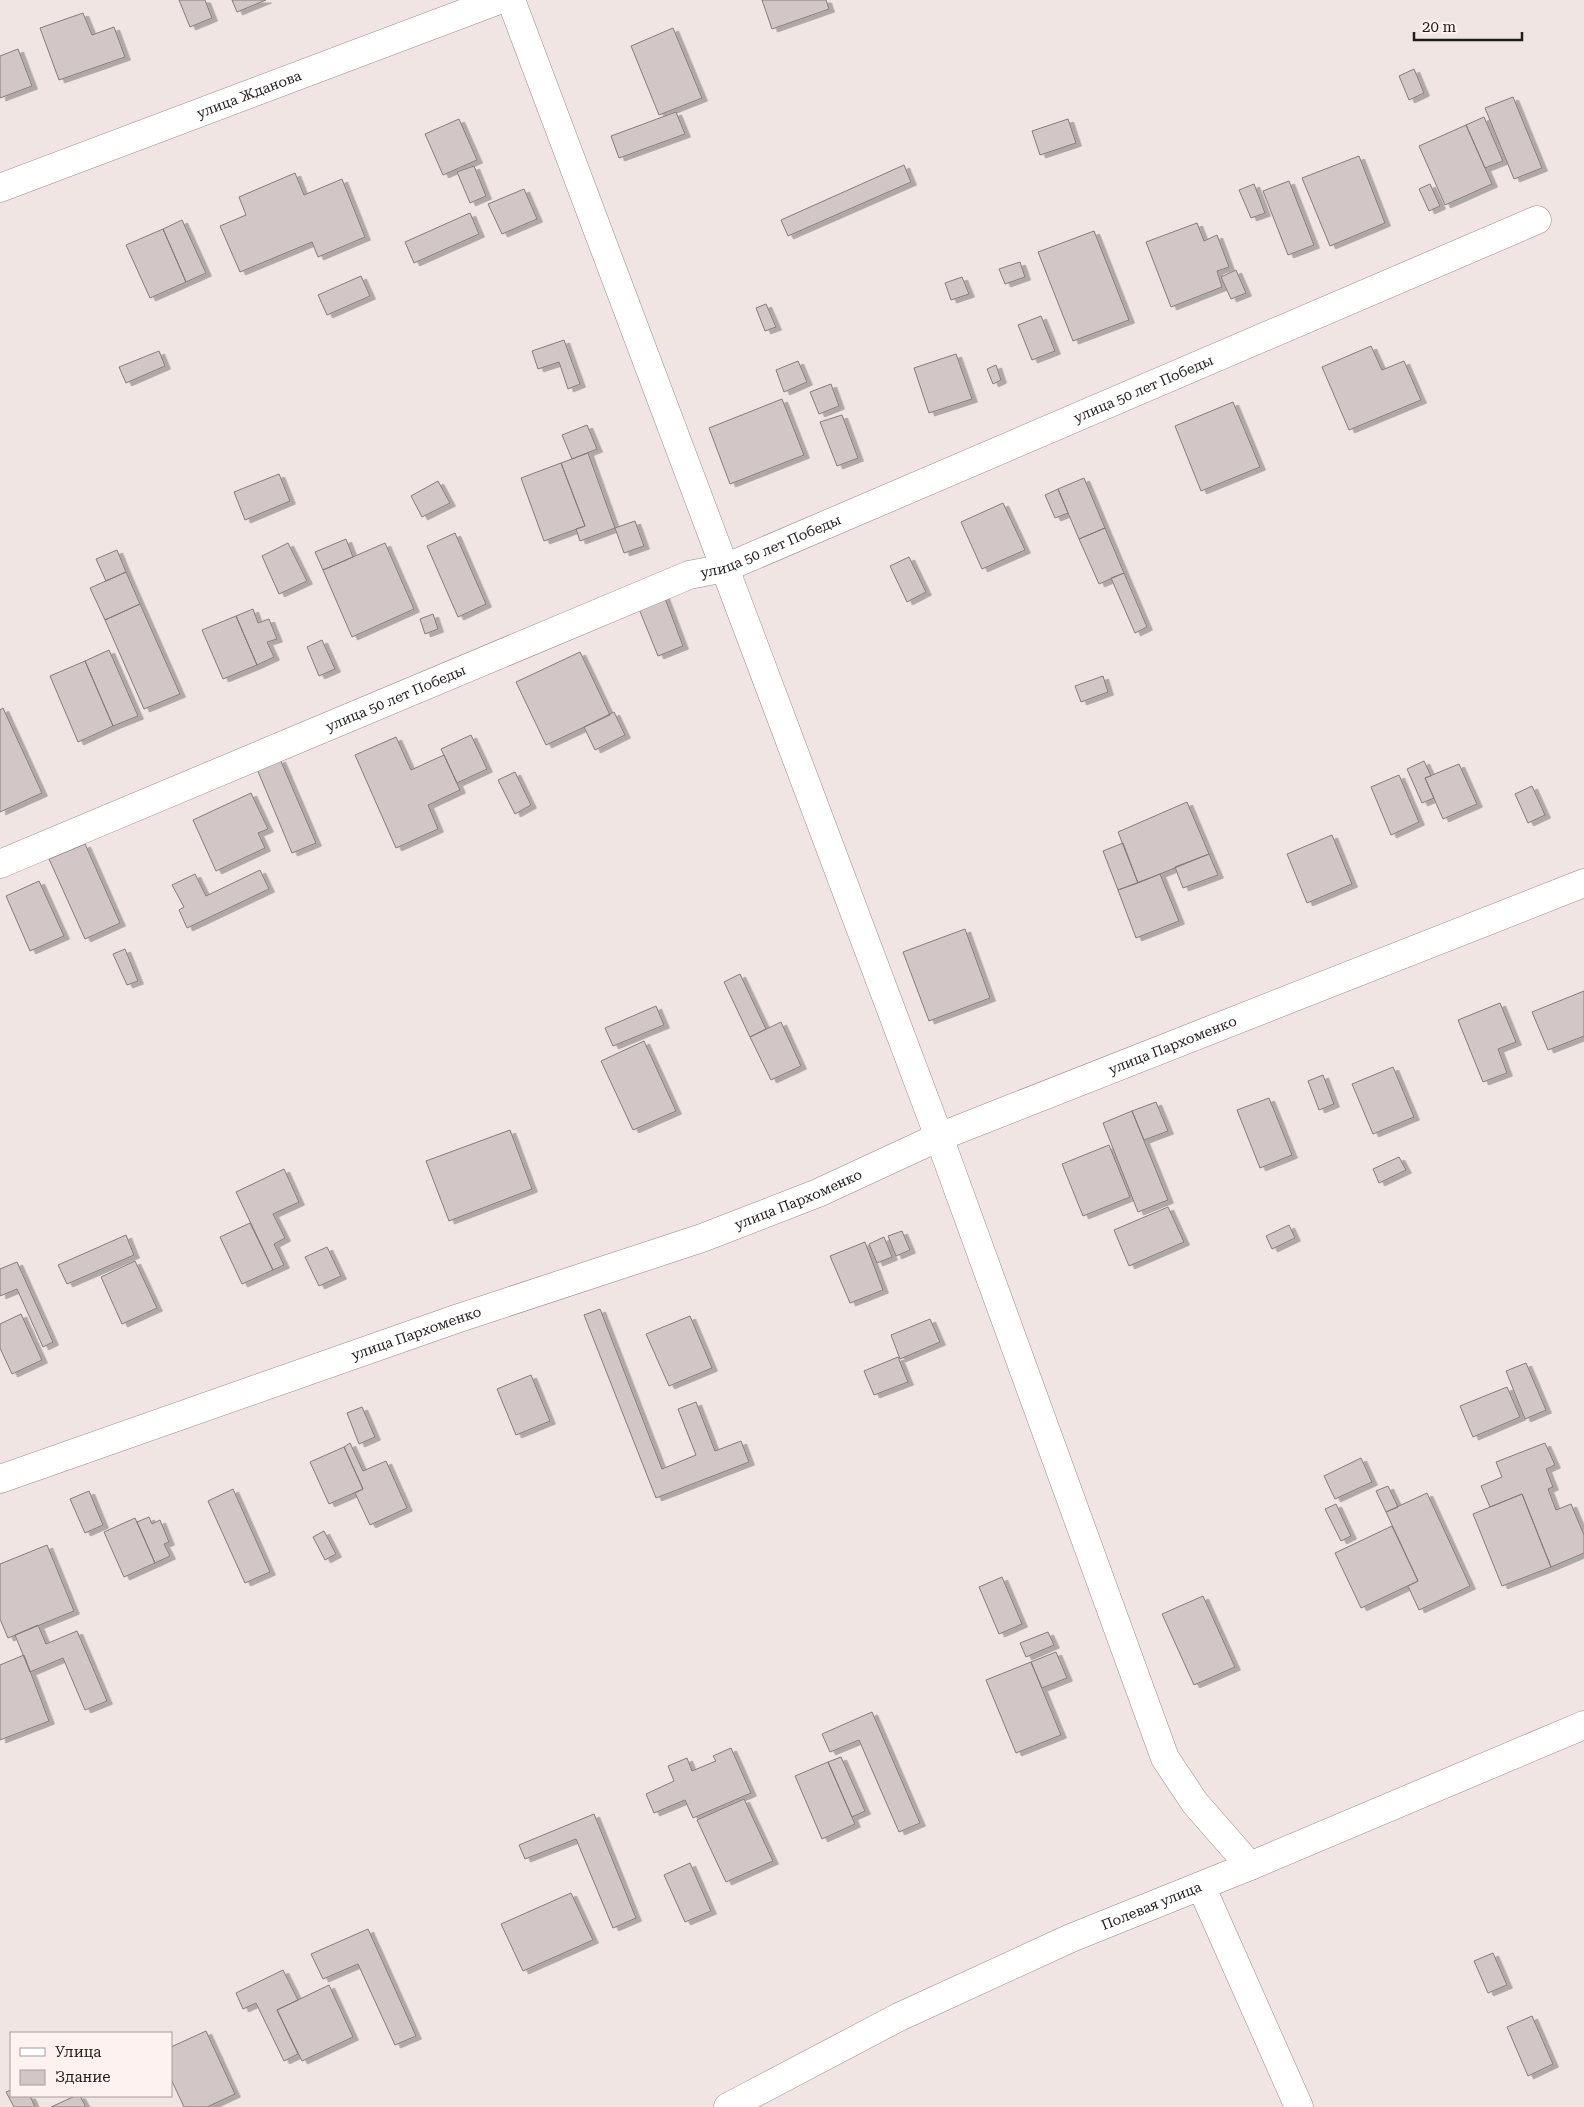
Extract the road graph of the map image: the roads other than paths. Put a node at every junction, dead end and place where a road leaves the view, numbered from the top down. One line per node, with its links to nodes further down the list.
1 (499, 0): 3 (street, улица Жданова)
2 (512, 0): 5 (street)
3 (0, 188)
4 (1537, 220): 5 (street, улица 50 лет Победы)
5 (725, 568): 6 (street, улица 50 лет Победы); 8 (street)
6 (0, 864)
7 (1584, 884): 8 (street, улица Пархоменко)
8 (939, 1137): 9 (street, улица Пархоменко); 11 (street)
9 (0, 1479)
10 (1584, 1725): 11 (street, Полевая улица)
11 (1250, 1866): 12 (street, Полевая улица)
12 (1201, 1886): 13 (street, Полевая улица); 14 (street)
13 (728, 2107)
14 (1299, 2107)

